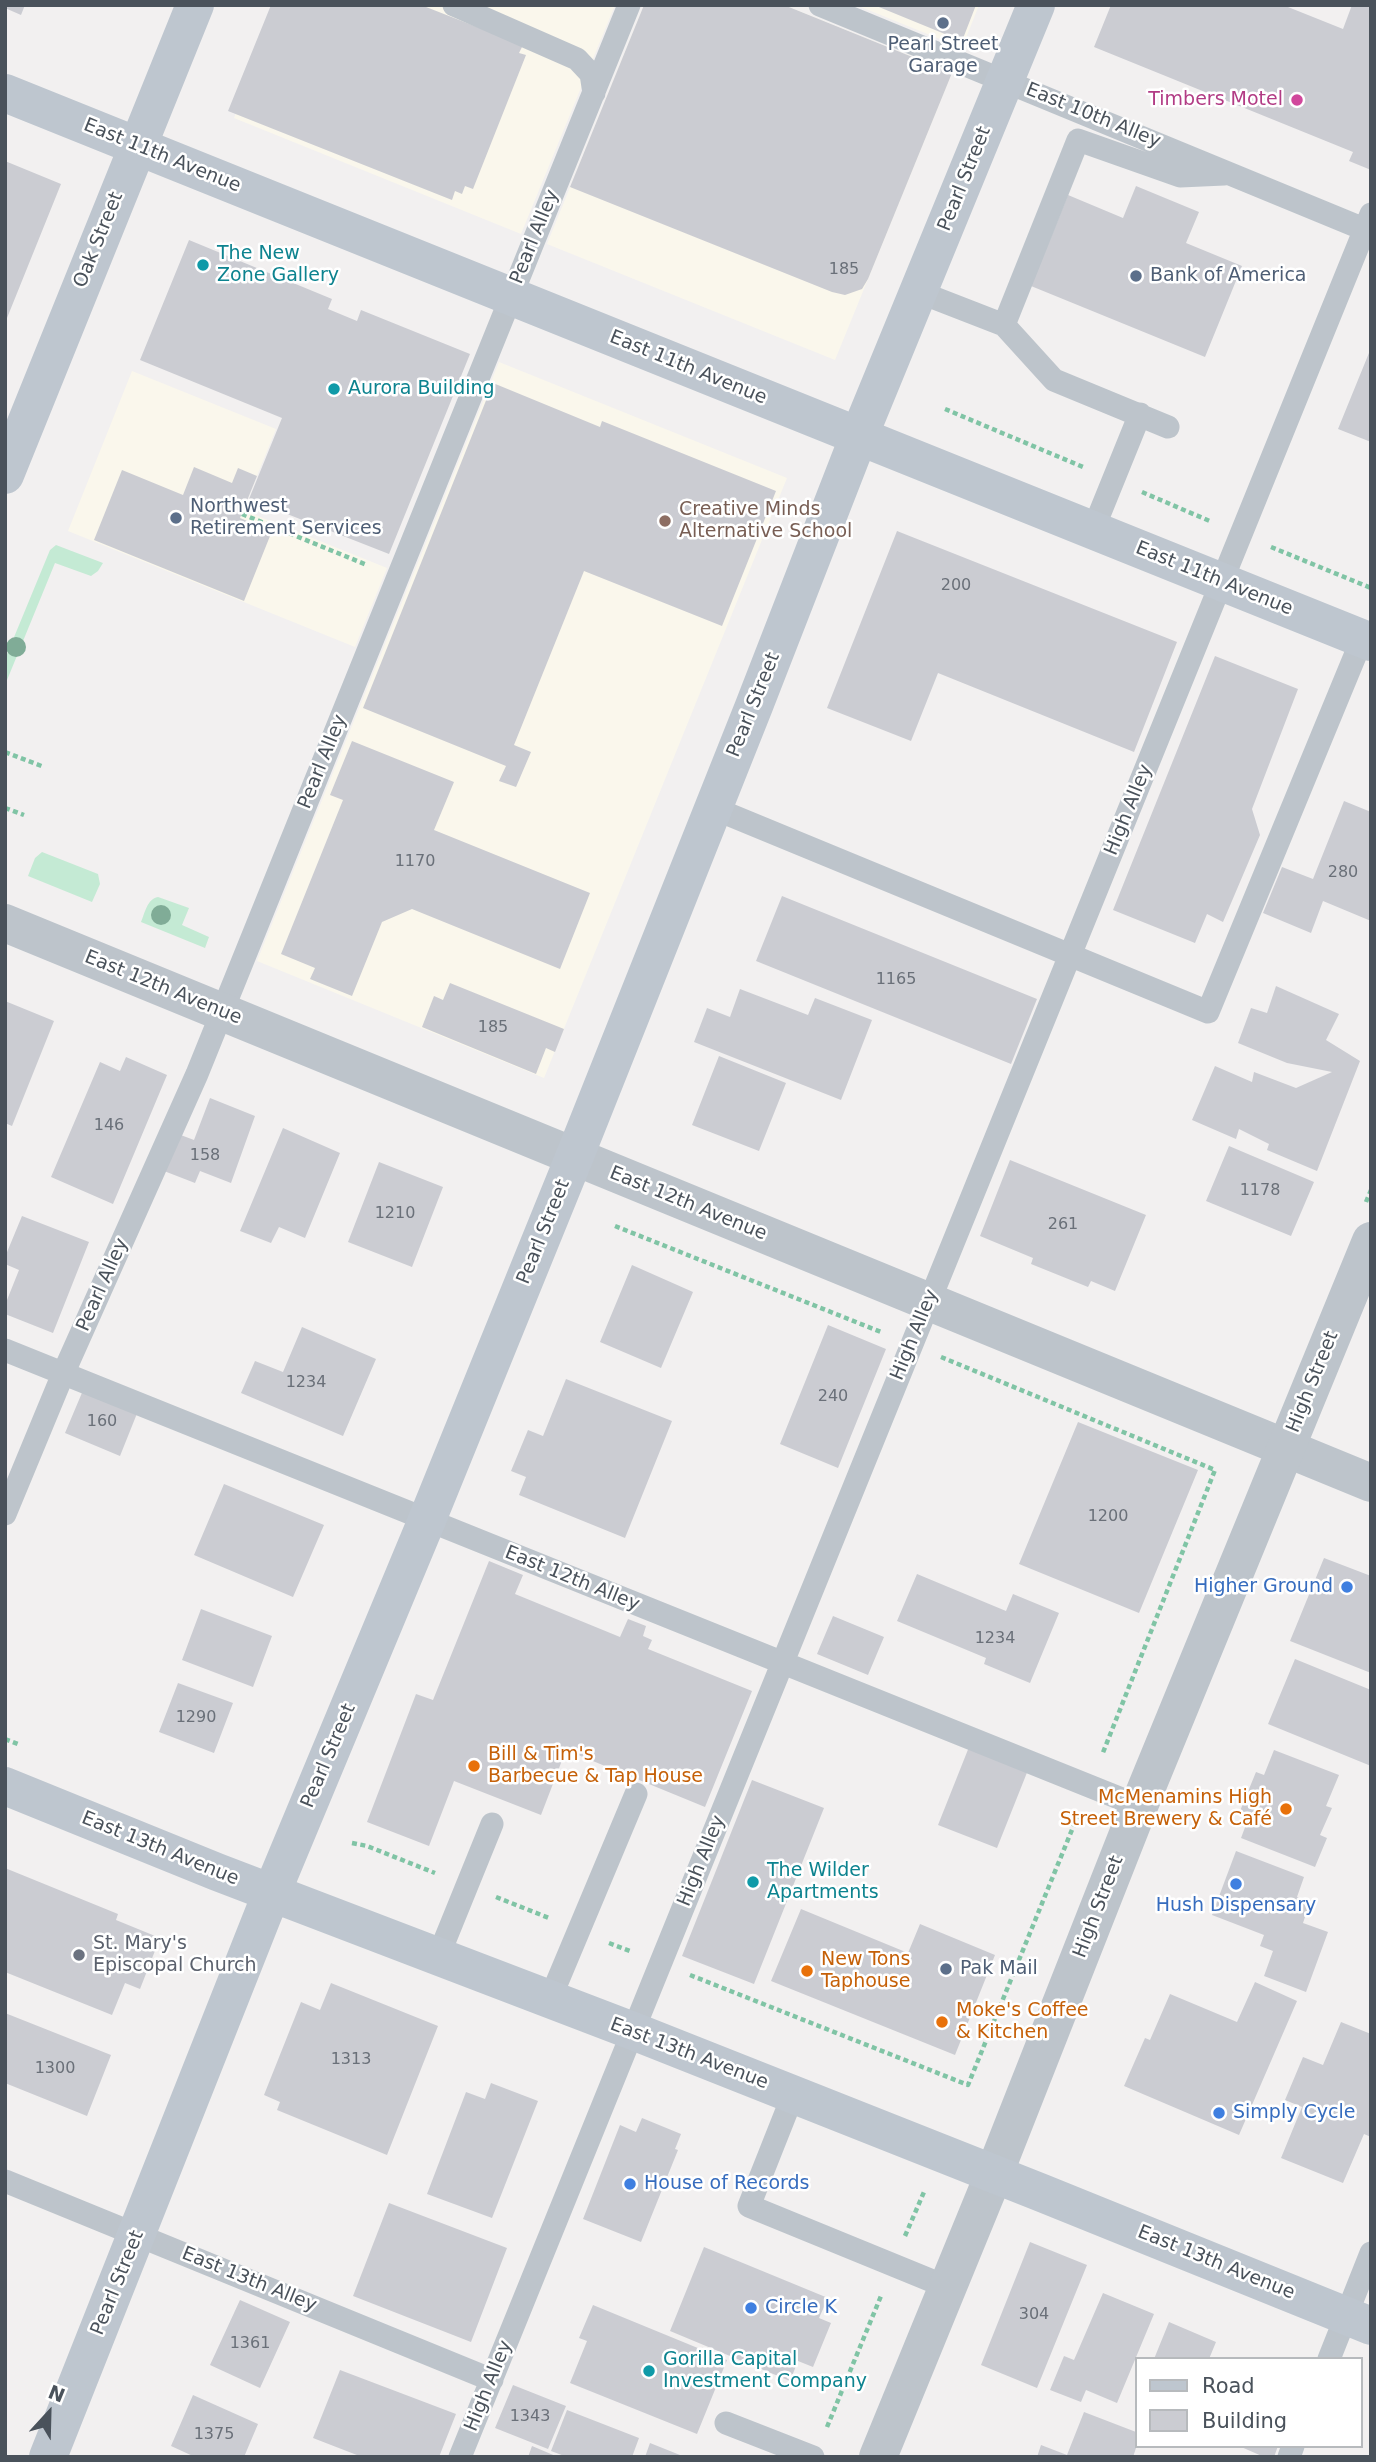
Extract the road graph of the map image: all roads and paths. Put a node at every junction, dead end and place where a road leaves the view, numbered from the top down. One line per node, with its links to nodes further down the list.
1 (195, 5): 11 (main road, Oak Street)
2 (454, 5): 7 (lane)
3 (471, 5): 7 (lane)
4 (629, 5): 10 (lane, Pearl Alley)
5 (820, 5): 8 (lane, East 10th Alley)
6 (1036, 5): 8 (main road, Pearl Street)
7 (492, 22): 10 (lane)
8 (1006, 80): 12 (lane, East 10th Alley); 14 (main road, Pearl Street)
9 (5, 93): 11 (main road, East 11th Avenue)
10 (594, 93): 15 (lane, Pearl Alley)
11 (137, 146): 15 (main road, East 11th Avenue); 21 (main road, Oak Street)
12 (1231, 174): 13 (lane, East 10th Alley); 16 (lane)
13 (1369, 225): 25 (lane, High Alley)
14 (919, 292): 16 (lane); 20 (main road, Pearl Street)
15 (511, 296): 20 (main road, East 11th Avenue); 37 (lane, Pearl Alley)
16 (1004, 325): 18 (lane)
17 (945, 409): 22 (path)
18 (1140, 414): 19 (lane); 22 (lane)
19 (1168, 427)
20 (859, 436): 24 (main road, East 11th Avenue); 33 (main road, Pearl Street)
21 (5, 475)
22 (1113, 479): 24 (lane); 25 (path)
23 (242, 514): 26 (path)
24 (1093, 530): 27 (main road, East 11th Avenue)
25 (1241, 534): 27 (lane, High Alley); 28 (path)
26 (340, 554)
27 (1222, 583): 29 (main road, East 11th Avenue); 36 (lane, High Alley)
28 (1371, 588)
29 (1366, 640): 36 (lane)
30 (5, 752): 31 (path)
31 (44, 768)
32 (5, 807): 34 (path)
33 (713, 808): 36 (lane); 38 (main road, Pearl Street)
34 (24, 815)
35 (5, 923): 37 (street, East 12th Avenue)
36 (1069, 956): 40 (lane, High Alley)
37 (222, 1012): 38 (street, East 12th Avenue); 42 (lane, Pearl Alley)
38 (573, 1158): 40 (street, East 12th Avenue); 46 (main road, Pearl Street)
39 (1371, 1241): 43 (street, High Street)
40 (929, 1301): 43 (street, East 12th Avenue); 47 (lane, High Alley)
41 (5, 1350): 42 (lane, East 12th Alley)
42 (63, 1374): 45 (lane, Pearl Alley); 46 (lane, East 12th Alley)
43 (1286, 1450): 44 (street, East 12th Avenue); 50 (street, High Street)
44 (1371, 1483)
45 (5, 1514)
46 (427, 1520): 47 (lane, East 12th Alley); 52 (main road, Pearl Street)
47 (781, 1663): 50 (lane, East 12th Alley); 55 (lane, High Alley)
48 (5, 1786): 52 (main road, East 13th Avenue)
49 (636, 1794): 54 (lane)
50 (1139, 1806): 57 (street, High Street)
51 (492, 1824): 53 (lane)
52 (272, 1892): 53 (main road, East 13th Avenue); 60 (main road, Pearl Street)
53 (438, 1957): 54 (main road, East 13th Avenue)
54 (550, 1999): 55 (main road, East 13th Avenue)
55 (633, 2031): 56 (main road, East 13th Avenue); 66 (lane, High Alley)
56 (793, 2095): 57 (main road, East 13th Avenue); 62 (lane)
57 (994, 2174): 63 (street, High Street); 64 (main road, East 13th Avenue)
58 (5, 2181): 60 (lane, East 13th Alley)
59 (912, 2187): 62 (path)
60 (137, 2235): 66 (lane, East 13th Alley); 69 (main road, Pearl Street)
61 (1371, 2253): 64 (lane)
62 (893, 2265): 63 (lane); 68 (path)
63 (947, 2287): 72 (street, High Street)
64 (1358, 2320): 65 (lane)
65 (1330, 2357)
66 (492, 2380): 70 (lane, High Alley)
67 (726, 2423): 71 (lane)
68 (826, 2431)
69 (48, 2457)
70 (460, 2457)
71 (813, 2457)
72 (878, 2457)

